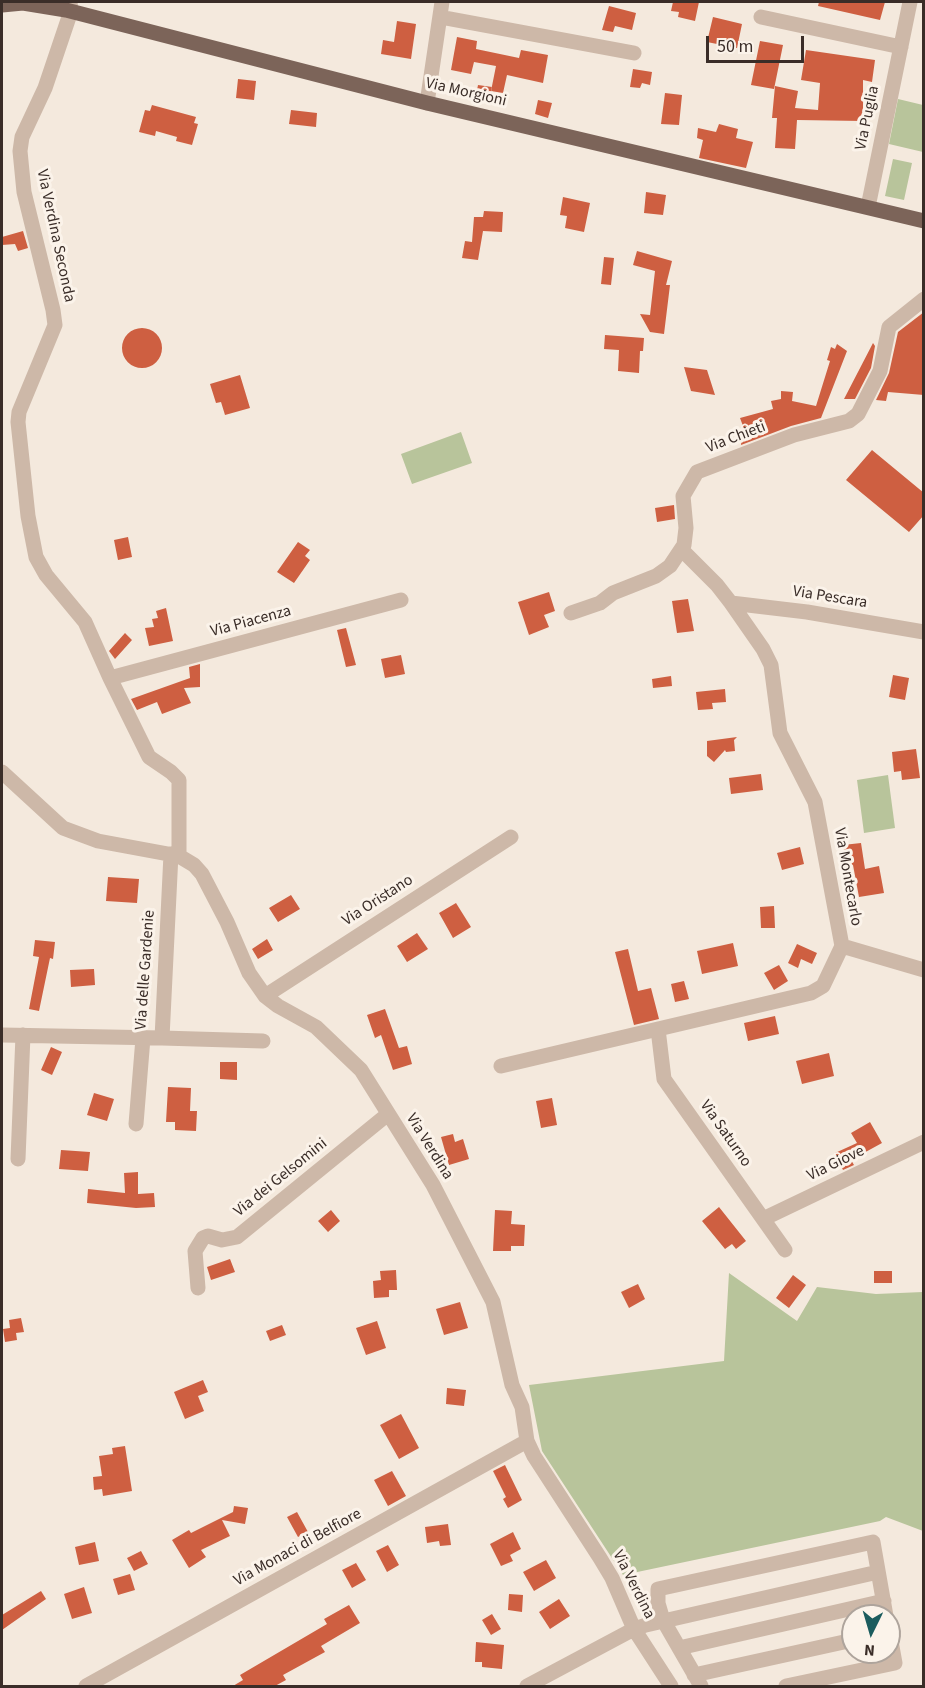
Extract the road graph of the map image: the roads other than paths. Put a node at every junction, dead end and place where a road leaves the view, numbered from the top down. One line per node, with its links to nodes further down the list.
1 (442, 2): 5 (street)
2 (910, 2): 7 (street, Via Puglia)
3 (2, 5): 4 (main road, Via Morgioni)
4 (71, 6): 9 (main road, Via Morgioni); 18 (street, Via Verdina Seconda)
5 (440, 17): 8 (street); 9 (street)
6 (761, 17): 7 (street)
7 (901, 47): 10 (street, Via Puglia)
8 (634, 53)
9 (427, 103): 10 (main road, Via Morgioni)
10 (868, 207): 11 (main road, Via Morgioni)
11 (924, 221)
12 (924, 299): 13 (street, Via Chieti)
13 (682, 550): 15 (street, Via Montecarlo); 16 (street)
14 (401, 600): 18 (street, Via Piacenza)
15 (731, 603): 17 (street, Via Pescara); 22 (street, Via Montecarlo)
16 (571, 613)
17 (924, 632)
18 (110, 678): 21 (street, Via Verdina Seconda)
19 (2, 772): 21 (street, Via Verdina)
20 (511, 837): 24 (street, Via Oristano)
21 (175, 855): 24 (street, Via Verdina); 29 (street, Via delle Gardenie)
22 (842, 946): 23 (street); 25 (street, Via Montecarlo)
23 (924, 970)
24 (265, 996): 32 (street, Via Verdina)
25 (658, 1029): 31 (street, Via Montecarlo); 36 (street, Via Saturno)
26 (2, 1035): 27 (street, Via delle Gardenie)
27 (23, 1035): 28 (street, Via delle Gardenie); 35 (street)
28 (143, 1038): 29 (street, Via delle Gardenie); 33 (street)
29 (162, 1038): 30 (street)
30 (263, 1041)
31 (501, 1066)
32 (388, 1114): 38 (street, Via dei Gelsomini); 39 (street, Via Verdina)
33 (136, 1124)
34 (924, 1142): 36 (street, Via Giove)
35 (18, 1159)
36 (763, 1219): 37 (street, Via Saturno)
37 (785, 1250)
38 (198, 1288)
39 (527, 1441): 44 (street, Via Verdina); 49 (street, Via Monaci di Belfiore)
40 (878, 1572): 41 (street); 43 (street); 43 (street)
41 (884, 1604)
42 (841, 1617): 46 (street)
43 (663, 1620): 44 (street); 46 (street)
44 (634, 1629): 51 (street); 52 (street, Via Verdina)
45 (841, 1643): 48 (street)
46 (679, 1648): 48 (street)
47 (890, 1664): 53 (street)
48 (698, 1681)
49 (102, 1683): 50 (street, Via Monaci di Belfiore)
50 (86, 1686)
51 (526, 1686)
52 (671, 1686)
53 (786, 1686)

